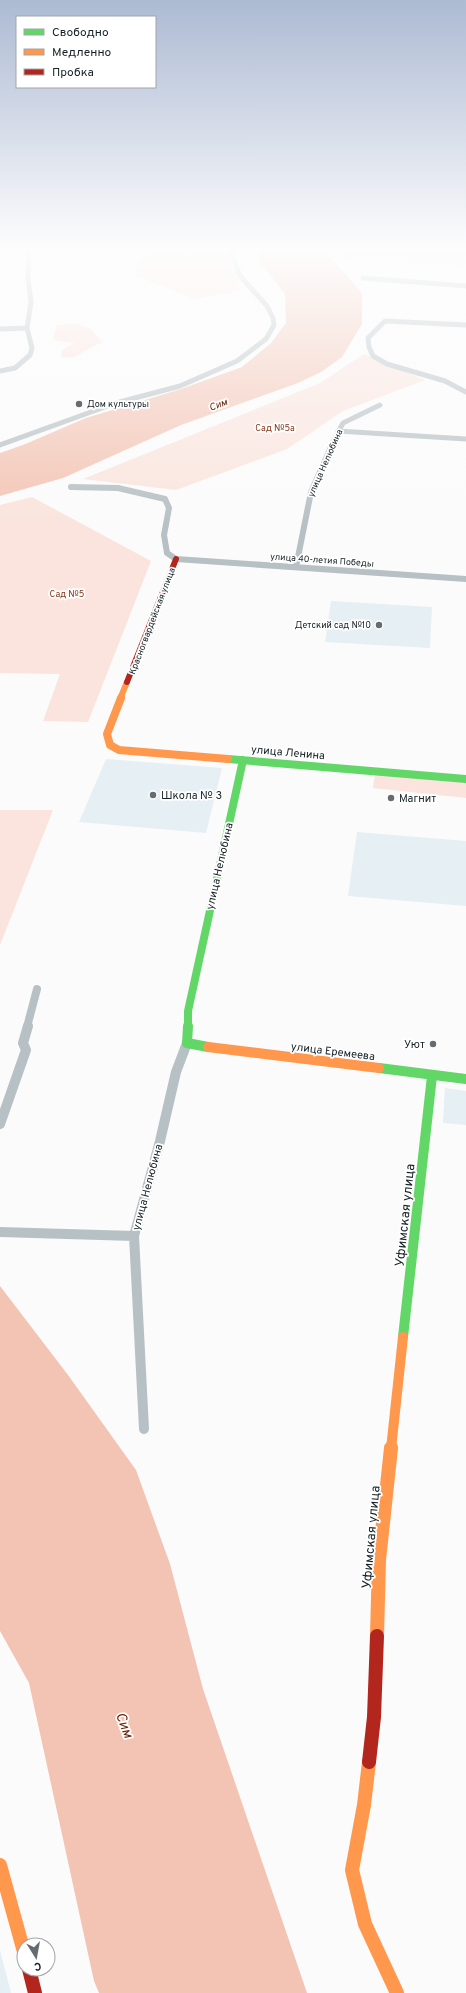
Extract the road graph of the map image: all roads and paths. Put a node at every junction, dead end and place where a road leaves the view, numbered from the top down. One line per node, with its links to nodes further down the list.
1 (32, 342): 4 (street)
2 (262, 342): 9 (street)
3 (368, 342): 5 (street)
4 (0, 371)
5 (466, 392)
6 (380, 405): 7 (street, улица Нелюбина)
7 (338, 431): 8 (street); 12 (street, улица Нелюбина)
8 (466, 439)
9 (0, 445)
10 (71, 487): 11 (street, Красногвардейская улица)
11 (176, 559): 12 (street, улица 40-летия Победы); 14 (street, Красногвардейская улица)
12 (296, 567): 13 (street, улица 40-летия Победы)
13 (466, 579)
14 (110, 745): 15 (street, улица Ленина)
15 (243, 760): 16 (street, улица Ленина); 18 (street, улица Нелюбина)
16 (466, 779)
17 (37, 989): 21 (street)
18 (192, 1045): 19 (street, улица Еремеева); 23 (street, улица Нелюбина)
19 (432, 1076): 20 (street, улица Еремеева); 29 (street, Уфимская улица)
20 (466, 1079)
21 (0, 1124)
22 (0, 1232): 23 (street)
23 (134, 1236): 24 (street, улица Нелюбина)
24 (144, 1429)
25 (0, 1865): 26 (street)
26 (20, 1937)
27 (31, 1977): 28 (street)
28 (35, 1993)
29 (397, 1993)

